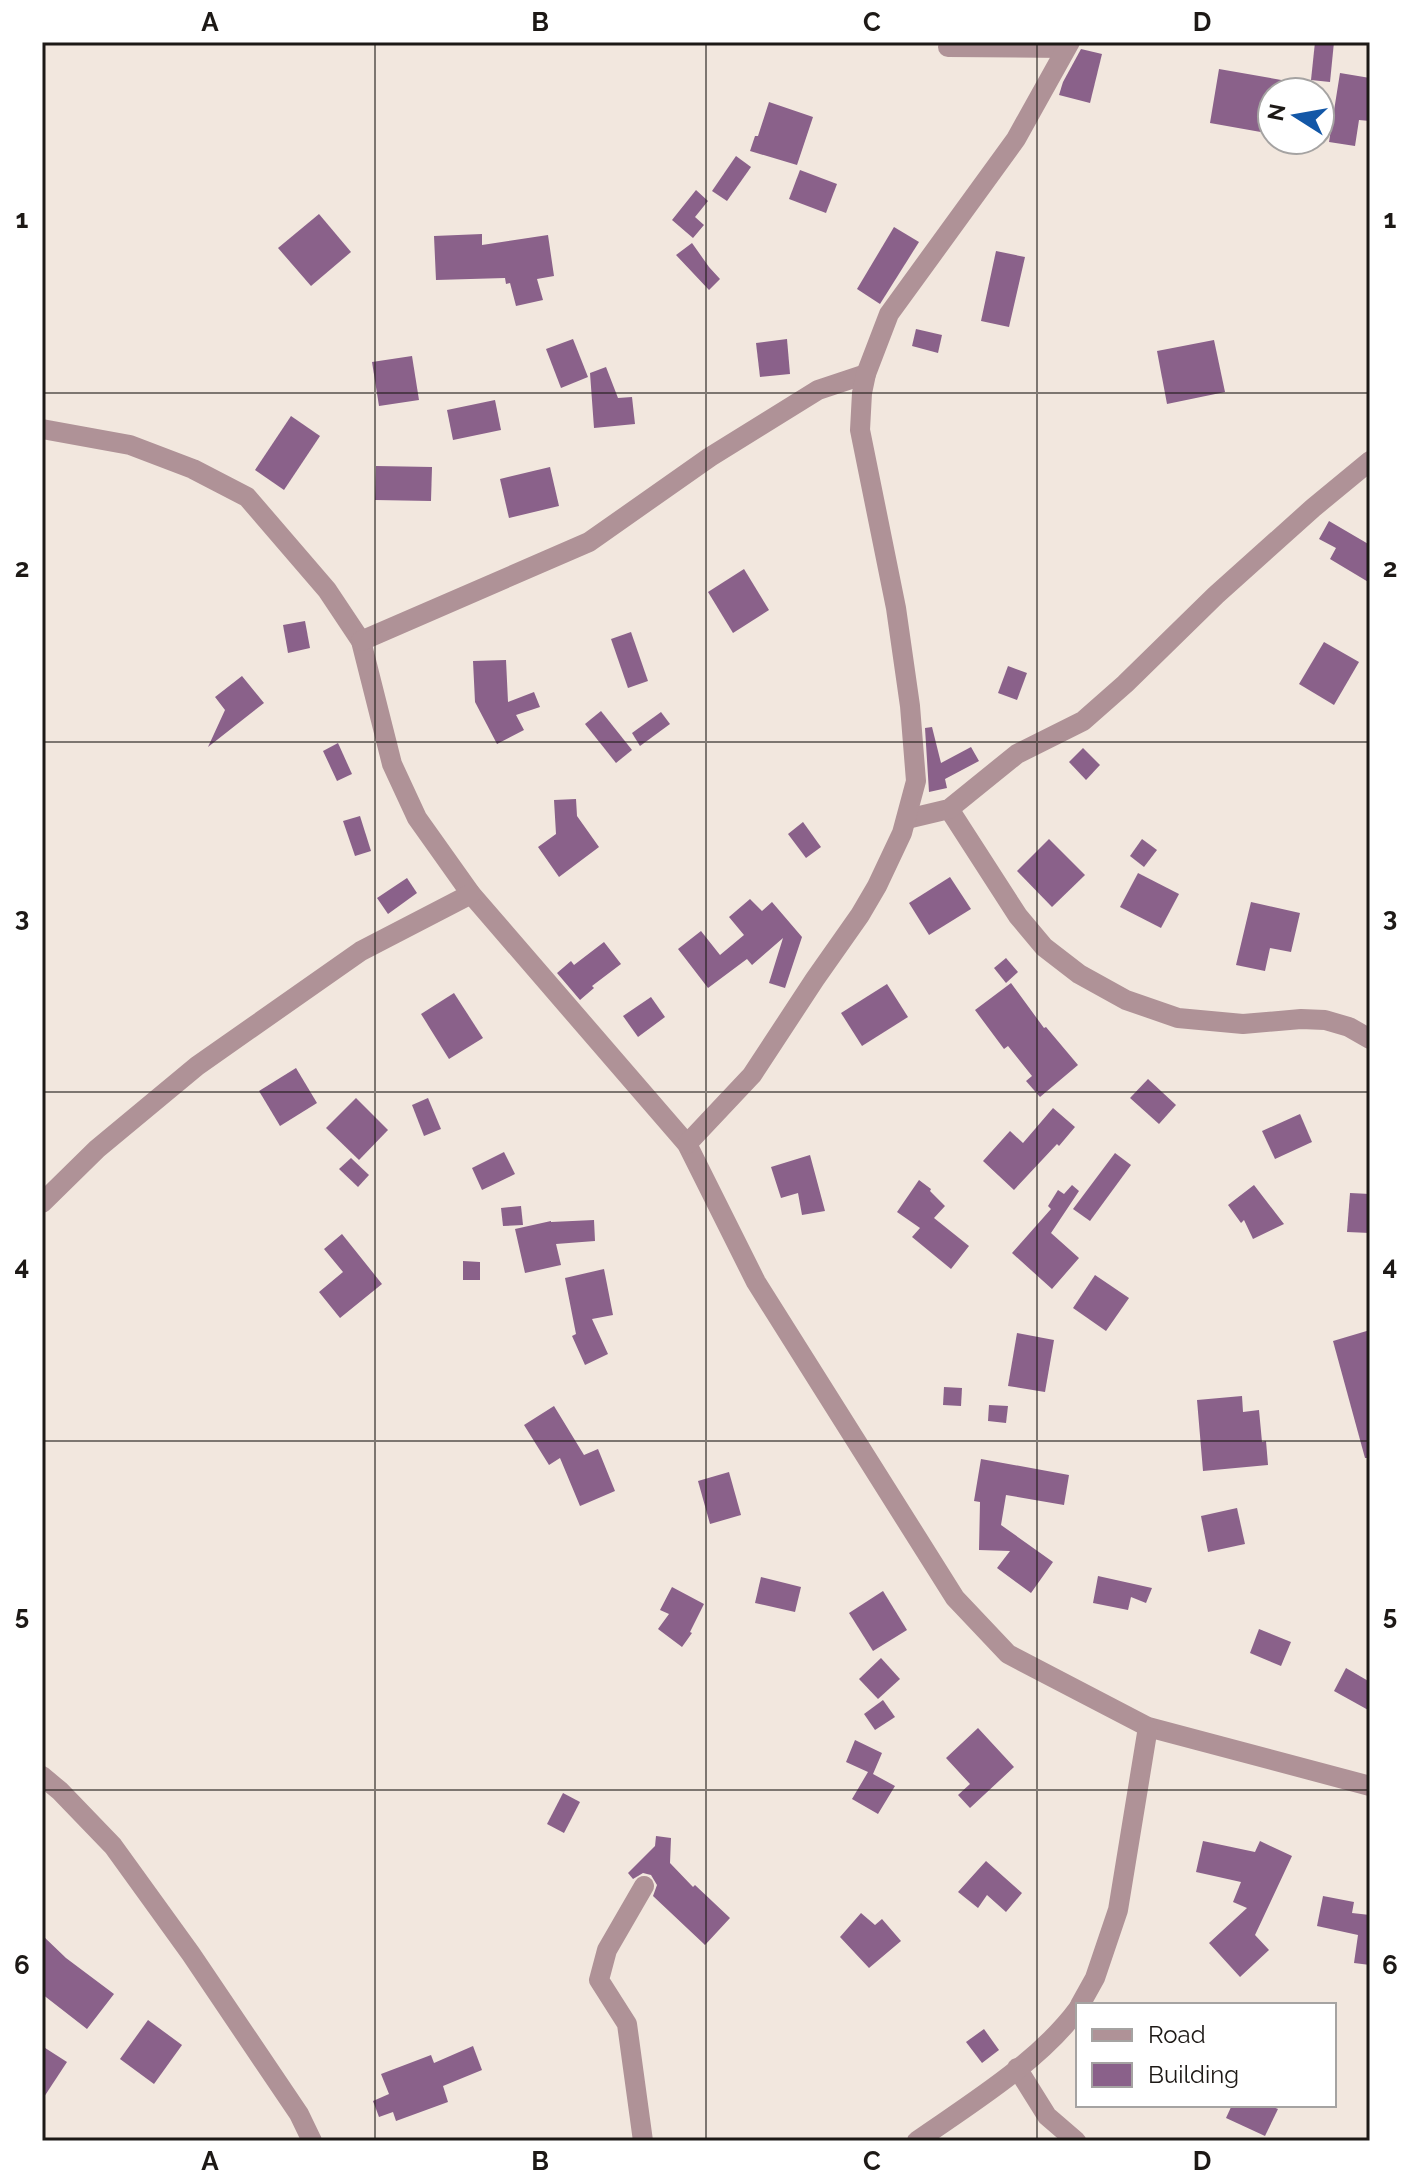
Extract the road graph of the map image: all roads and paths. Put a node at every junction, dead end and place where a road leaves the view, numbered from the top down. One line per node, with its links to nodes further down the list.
1 (1068, 45): 2 (street); 3 (street)
2 (948, 47)
3 (866, 374): 6 (street); 8 (street)
4 (42, 429): 6 (street)
5 (1370, 461): 7 (street)
6 (361, 641): 9 (street)
7 (949, 809): 8 (street); 10 (street)
8 (907, 819): 11 (street)
9 (471, 894): 11 (street); 12 (street)
10 (1370, 1039)
11 (687, 1144): 13 (street)
12 (42, 1203)
13 (1148, 1727): 15 (street); 17 (street)
14 (42, 1776): 20 (street)
15 (1370, 1786)
16 (644, 1886): 21 (street)
17 (1081, 2003)
18 (1076, 2010): 19 (street)
19 (1017, 2068): 22 (street); 23 (street)
20 (312, 2141)
21 (643, 2141)
22 (917, 2141)
23 (1076, 2141)

